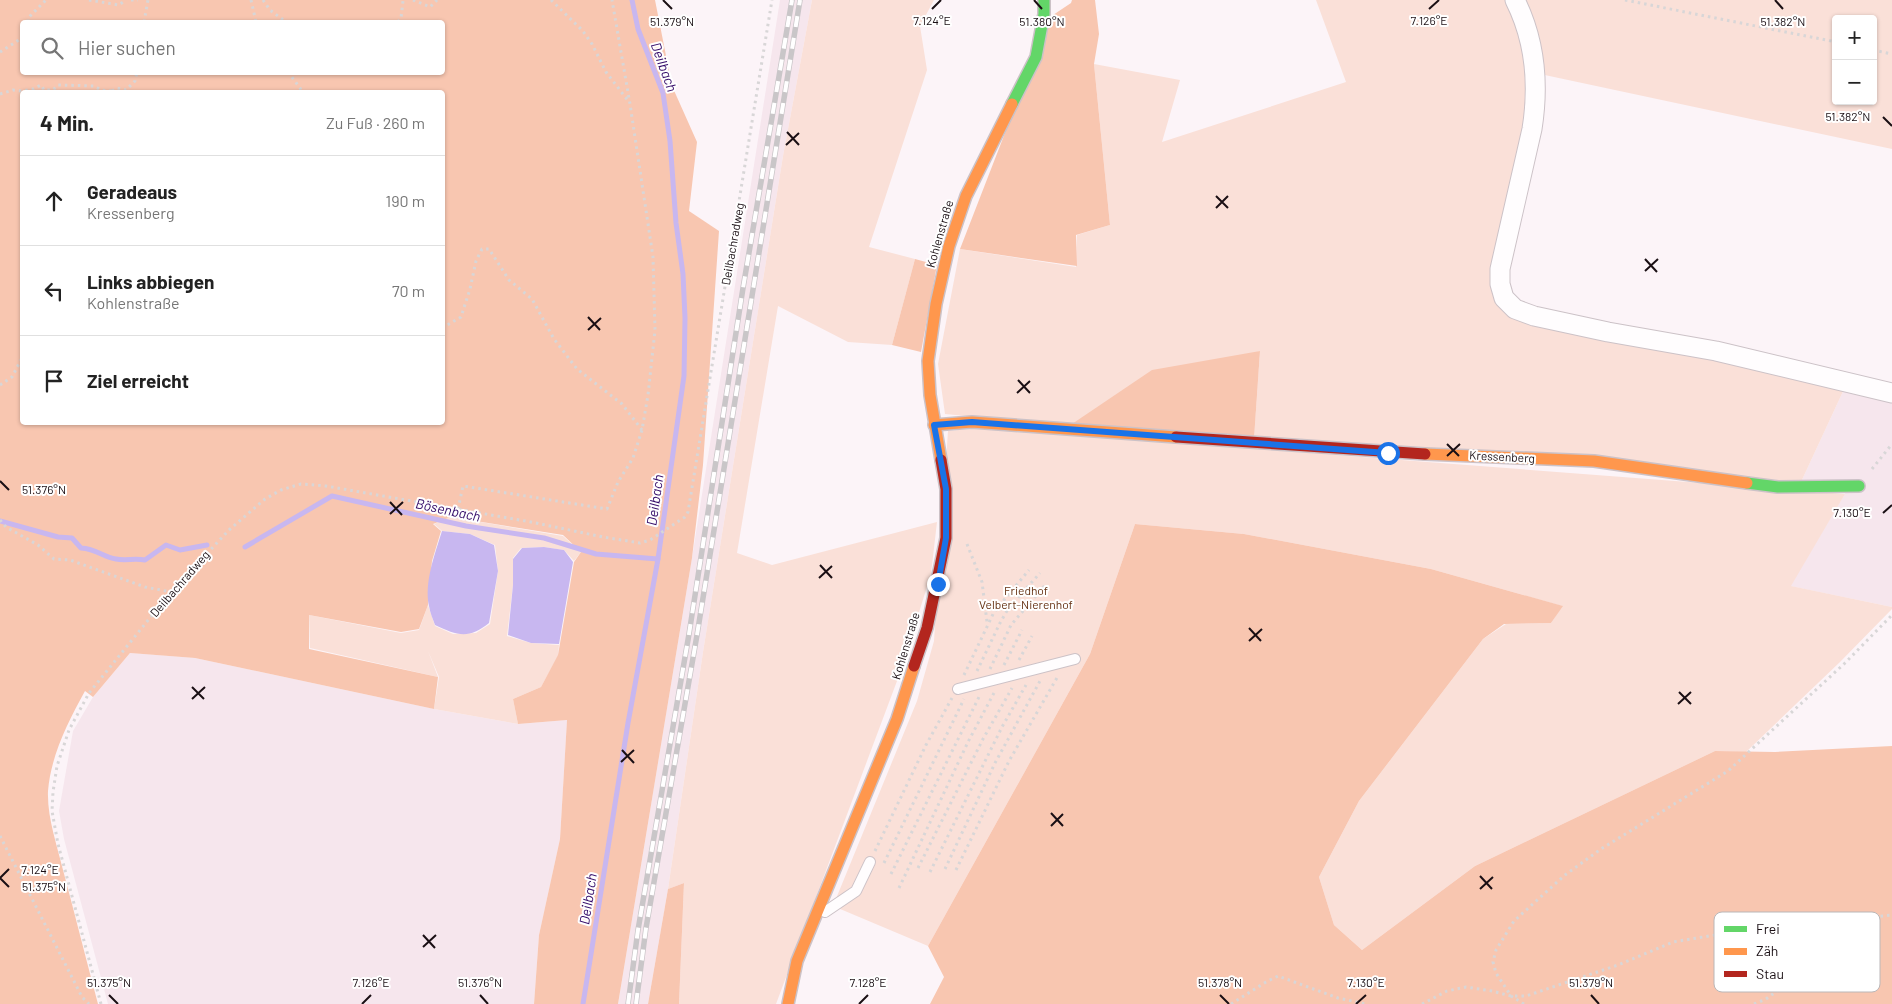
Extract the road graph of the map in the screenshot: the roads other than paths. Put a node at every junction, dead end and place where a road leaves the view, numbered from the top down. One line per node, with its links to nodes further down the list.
1 (1044, 0): 4 (main road, Kohlenstraße)
2 (1515, 0): 3 (street)
3 (1892, 393)
4 (934, 425): 5 (main road, Kressenberg); 9 (main road, Kohlenstraße)
5 (1859, 486)
6 (1072, 660): 7 (lane)
7 (958, 689)
8 (870, 862): 9 (lane)
9 (814, 919): 10 (main road, Kohlenstraße)
10 (788, 1004)

